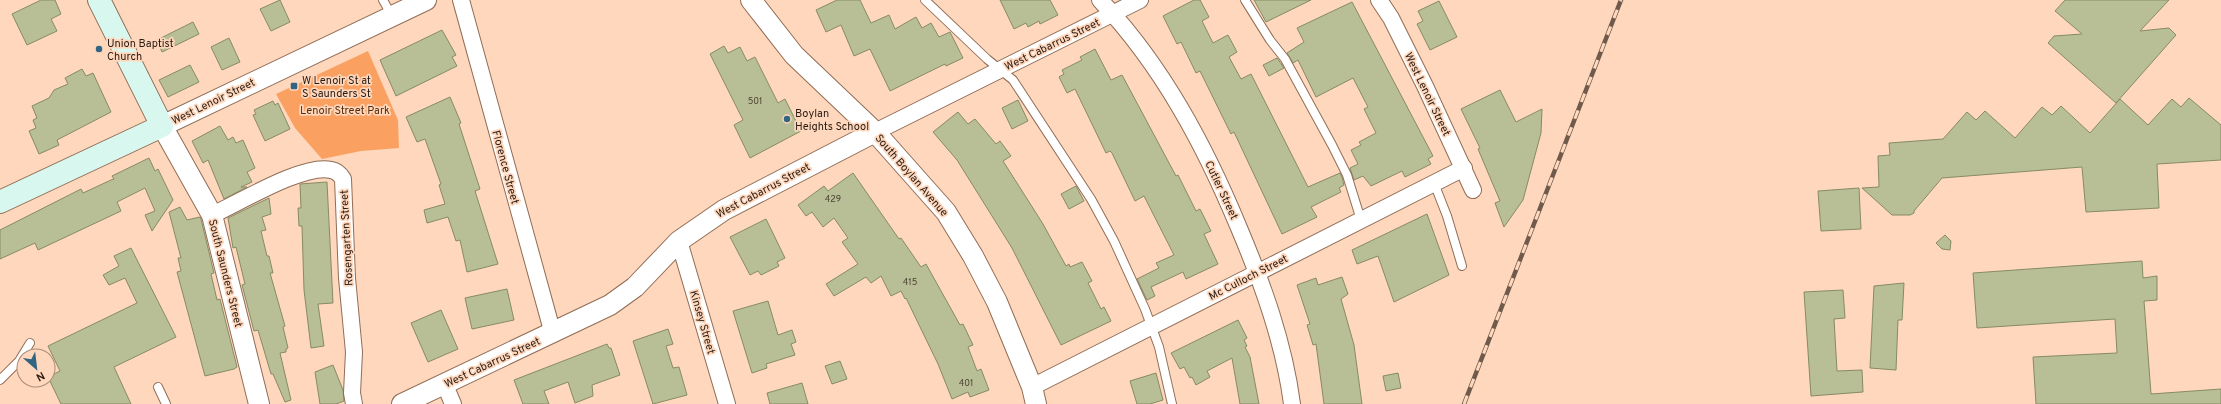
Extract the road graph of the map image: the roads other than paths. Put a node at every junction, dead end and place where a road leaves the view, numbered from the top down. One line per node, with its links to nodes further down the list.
1 (99, 0): 13 (main road, South Saunders Street)
2 (426, 0): 10 (street, West Lenoir Street)
3 (461, 0): 25 (street, Florence Street)
4 (751, 0): 14 (street, South Boylan Avenue)
5 (925, 0): 12 (lane)
6 (1100, 0): 11 (street, Cutler Street)
7 (1140, 0): 11 (street, West Cabarrus Street)
8 (1245, 0): 20 (lane)
9 (1379, 0): 15 (street, West Lenoir Street)
10 (388, 8): 13 (street, West Lenoir Street)
11 (1114, 13): 12 (street, West Cabarrus Street); 23 (street, Cutler Street)
12 (1001, 69): 14 (street, West Cabarrus Street); 24 (lane)
13 (162, 126): 18 (main road, West Lenoir Street); 19 (street, South Saunders Street)
14 (875, 132): 21 (street, West Cabarrus Street); 30 (street, South Boylan Avenue)
15 (1464, 168): 16 (street, Mc Culloch Street); 17 (street, West Lenoir Street)
16 (1434, 183): 20 (street, Mc Culloch Street); 22 (lane)
17 (1473, 190)
18 (0, 202)
19 (212, 215): 31 (street, Rosengarten Street); 33 (street, South Saunders Street)
20 (1360, 220): 23 (street, Mc Culloch Street)
21 (679, 241): 25 (street, West Cabarrus Street); 36 (street, Kinsey Street)
22 (1462, 266)
23 (1258, 272): 24 (street, Mc Culloch Street); 38 (street, Cutler Street)
24 (1152, 326): 30 (street, Mc Culloch Street); 37 (lane)
25 (553, 334): 28 (street, West Cabarrus Street)
26 (30, 343): 27 (lane)
27 (0, 380)
28 (445, 385): 34 (street, West Cabarrus Street); 35 (street)
29 (158, 387): 32 (lane)
30 (1034, 395)
31 (353, 398)
32 (166, 404)
33 (259, 404)
34 (402, 404)
35 (453, 404)
36 (726, 404)
37 (1172, 404)
38 (1292, 404)

